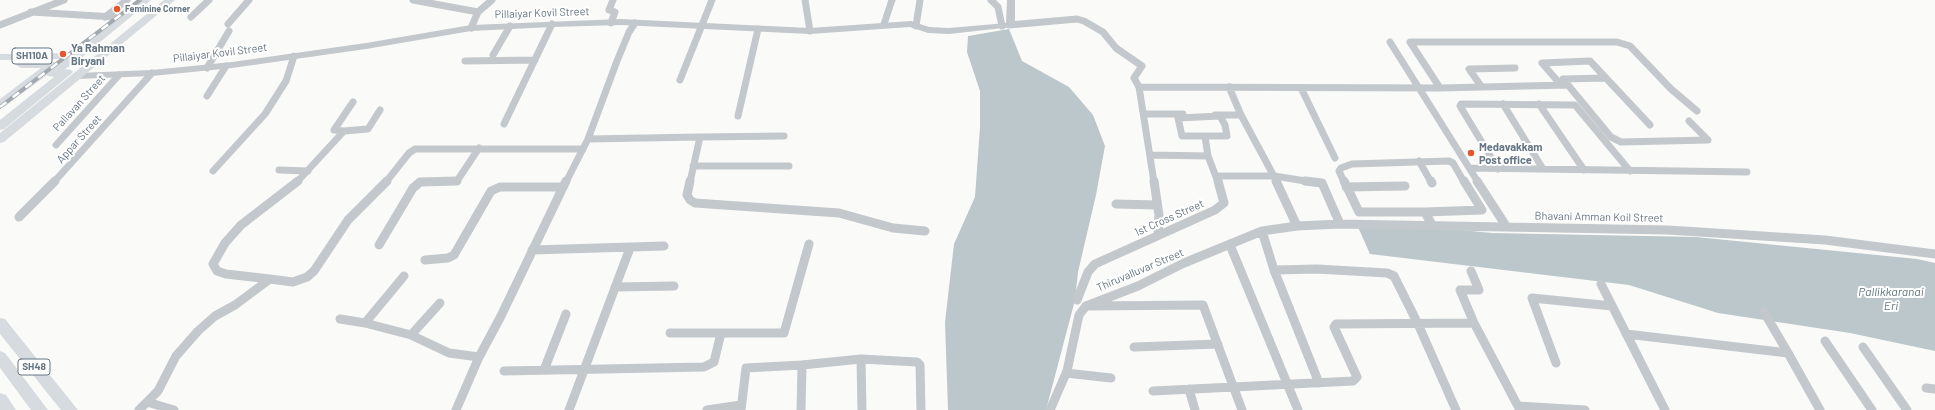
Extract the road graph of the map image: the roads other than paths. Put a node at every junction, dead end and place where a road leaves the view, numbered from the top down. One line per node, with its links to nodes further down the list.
1 (64, 0): 18 (street)
2 (127, 0): 21 (street)
3 (135, 0): 21 (main road)
4 (146, 0): 68 (main road)
5 (158, 0): 75 (main road)
6 (170, 0): 22 (main road)
7 (209, 0): 20 (street)
8 (249, 0): 47 (street)
9 (413, 0): 19 (street)
10 (492, 0): 19 (street)
11 (613, 0): 23 (street)
12 (712, 0): 26 (street)
13 (805, 0): 34 (street)
14 (892, 0): 27 (street)
15 (920, 0): 31 (street)
16 (991, 0): 29 (street)
17 (1011, 0): 29 (street)
18 (31, 12): 21 (street); 28 (street)
19 (478, 12): 32 (street)
20 (191, 17)
21 (109, 18): 22 (main road); 37 (main road)
22 (145, 20): 38 (main road)
23 (611, 23): 24 (street, Pillaiyar Kovil Street); 25 (street, Pillaiyar Kovil Street)
24 (635, 23): 26 (street, Pillaiyar Kovil Street); 81 (street)
25 (552, 24): 30 (street, Pillaiyar Kovil Street); 41 (street)
26 (703, 24): 33 (street, Pillaiyar Kovil Street); 53 (street)
27 (884, 24): 31 (street, Pillaiyar Kovil Street); 34 (street, Pillaiyar Kovil Street)
28 (0, 25)
29 (1006, 25): 31 (street, Pillaiyar Kovil Street); 56 (street)
30 (510, 26): 32 (street, Pillaiyar Kovil Street); 36 (street)
31 (916, 26)
32 (471, 28): 39 (street, Pillaiyar Kovil Street)
33 (758, 29): 34 (street, Pillaiyar Kovil Street); 71 (street)
34 (810, 31)
35 (1390, 42): 58 (street)
36 (493, 55)
37 (64, 56): 38 (main road, SH110A); 40 (main road, SH110A)
38 (101, 56): 44 (main road)
39 (294, 56): 46 (street, Pillaiyar Kovil Street); 96 (street)
40 (0, 57)
41 (535, 60): 42 (street); 73 (street)
42 (465, 61)
43 (0, 64): 45 (main road, SH110A)
44 (91, 64): 45 (main road, SH110A); 51 (main road)
45 (52, 66): 65 (main road)
46 (226, 66): 47 (street, Pillaiyar Kovil Street); 61 (street)
47 (208, 68): 49 (street, Pillaiyar Kovil Street)
48 (1515, 68): 55 (street)
49 (152, 73): 50 (street, Pillaiyar Kovil Street); 111 (street, Appar Street)
50 (118, 75): 51 (street, Pillaiyar Kovil Street); 82 (street, Pallavan Street)
51 (77, 76): 80 (main road)
52 (1606, 78): 54 (street); 54 (street); 74 (street)
53 (680, 80)
54 (1564, 85): 55 (street); 72 (street)
55 (1481, 86): 60 (street)
56 (1139, 87): 57 (street); 69 (street)
57 (1229, 87): 59 (street); 70 (street)
58 (1418, 87): 59 (street); 60 (street); 91 (street)
59 (1301, 88): 87 (street)
60 (1440, 88): 67 (street)
61 (207, 96)
62 (353, 102): 76 (street)
63 (1503, 104): 64 (street); 92 (street); 93 (street)
64 (1539, 104): 95 (street); 98 (street)
65 (0, 105)
66 (380, 110): 76 (street)
67 (1697, 111)
68 (0, 114)
69 (1144, 114): 70 (street); 85 (street)
70 (1241, 115): 101 (street)
71 (738, 116)
72 (1688, 121)
73 (504, 124)
74 (1650, 125)
75 (0, 126)
76 (344, 131): 97 (street)
77 (784, 136): 78 (street)
78 (700, 137): 81 (street); 89 (street)
79 (1205, 137): 79 (street); 86 (street, 1st Cross Street)
80 (0, 139)
81 (588, 139): 84 (street)
82 (56, 145)
83 (479, 148): 84 (street); 120 (street); 130 (street)
84 (583, 149): 106 (street)
85 (1150, 154): 86 (street); 109 (street)
86 (1208, 156): 100 (street, 1st Cross Street)
87 (1335, 158)
88 (1419, 161): 102 (street); 103 (street); 107 (street)
89 (693, 166): 90 (street); 116 (street)
90 (789, 166)
91 (1470, 168): 92 (street); 104 (street)
92 (1498, 169): 93 (street)
93 (1543, 169): 95 (street)
94 (279, 170): 97 (street)
95 (1584, 170): 98 (street)
96 (213, 171)
97 (308, 171): 130 (street)
98 (1630, 171): 99 (street)
99 (1747, 172)
100 (1217, 176): 101 (street); 118 (street, 1st Cross Street)
101 (1274, 176): 112 (street); 114 (street)
102 (1432, 183)
103 (1467, 184): 104 (street); 110 (street)
104 (1480, 184): 115 (street)
105 (1405, 186): 107 (street)
106 (563, 187): 124 (street); 126 (street)
107 (1346, 187): 110 (street)
108 (1116, 204): 109 (street)
109 (1157, 205): 118 (street)
110 (1425, 212): 113 (street)
111 (19, 217)
112 (1340, 224): 113 (street, Bhavani Amman Koil Street); 114 (street, Bhavani Amman Koil Street)
113 (1432, 225): 115 (street, Bhavani Amman Koil Street)
114 (1297, 226): 117 (street, Bhavani Amman Koil Street)
115 (1506, 226): 125 (street, Bhavani Amman Koil Street)
116 (925, 231)
117 (1262, 231): 121 (street, Thiruvalluvar Street); 127 (street)
118 (1158, 235): 134 (street, 1st Cross Street)
119 (809, 244): 146 (street)
120 (379, 245)
121 (1230, 245): 136 (street, Thiruvalluvar Street); 165 (street)
122 (664, 246): 123 (street)
123 (630, 248): 124 (street); 133 (street)
124 (532, 250): 155 (street)
125 (1935, 254)
126 (425, 260)
127 (1274, 270): 144 (street); 164 (street)
128 (1471, 271): 143 (street)
129 (404, 276): 142 (street)
130 (270, 279): 170 (street)
131 (1601, 284): 137 (street)
132 (674, 286): 133 (street)
133 (615, 287): 160 (street)
134 (1077, 300)
135 (440, 303): 148 (street)
136 (1086, 306): 150 (street); 162 (street)
137 (1612, 306): 147 (street); 157 (street)
138 (1764, 312): 153 (street)
139 (566, 314): 159 (street)
140 (340, 319): 142 (street)
141 (0, 322): 175 (main road, SH48)
142 (365, 323): 148 (street)
143 (1474, 323): 144 (street); 172 (street)
144 (1418, 324): 164 (street); 188 (street)
145 (670, 333): 146 (street)
146 (721, 333): 160 (street)
147 (1626, 334): 153 (street); 190 (street)
148 (411, 335): 155 (street)
149 (1825, 341): 192 (street)
150 (1218, 344): 151 (street); 166 (street)
151 (1134, 347)
152 (1863, 347): 193 (street)
153 (1788, 353): 191 (street)
154 (0, 357): 174 (main road)
155 (479, 357): 178 (street)
156 (861, 359): 158 (street); 182 (street); 183 (street)
157 (1556, 363)
158 (802, 365): 171 (street); 181 (street)
159 (544, 370): 160 (street); 161 (street)
160 (585, 370): 179 (street)
161 (504, 371)
162 (1066, 373): 163 (street); 184 (street)
163 (1111, 378)
164 (1319, 383): 165 (street)
165 (1287, 384): 166 (street); 187 (street)
166 (1234, 386): 167 (street); 186 (street)
167 (1189, 389): 168 (street); 185 (street)
168 (1153, 391)
169 (0, 399): 173 (main road)
170 (147, 402): 176 (street); 177 (street)
171 (741, 407): 180 (street)
172 (1519, 408): 189 (street)
173 (8, 410)
174 (40, 410)
175 (70, 410)
176 (139, 410)
177 (174, 410)
178 (456, 410)
179 (569, 410)
180 (706, 410)
181 (801, 410)
182 (862, 410)
183 (921, 410)
184 (1050, 410)
185 (1195, 410)
186 (1242, 410)
187 (1298, 410)
188 (1456, 410)
189 (1585, 410)
190 (1665, 410)
191 (1820, 410)
192 (1872, 410)
193 (1907, 410)

